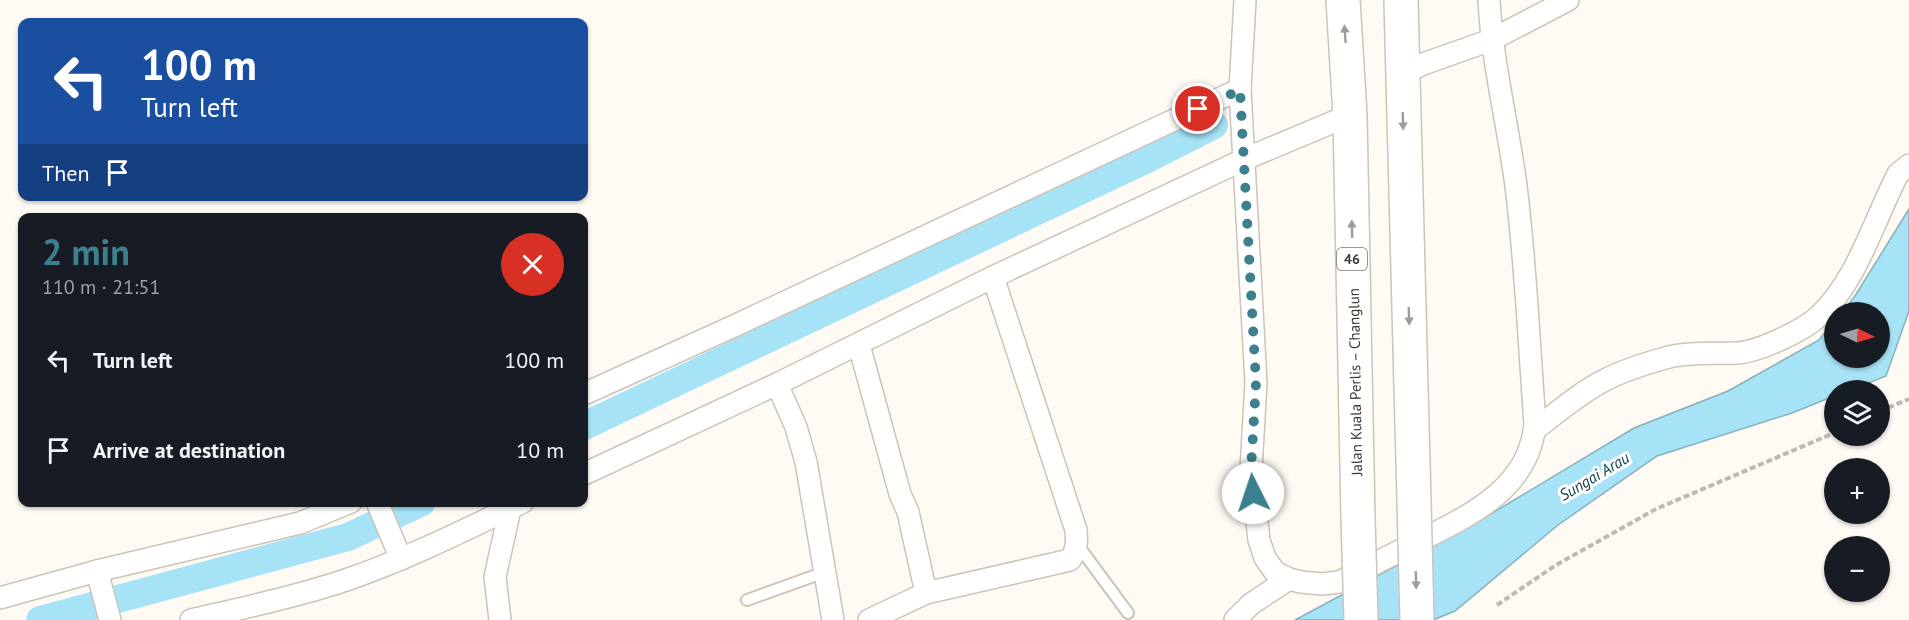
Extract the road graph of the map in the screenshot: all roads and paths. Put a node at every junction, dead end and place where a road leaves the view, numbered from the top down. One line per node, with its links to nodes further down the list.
1 (1245, 0): 8 (street)
2 (1343, 0): 9 (highway, Jalan Kuala Perlis – Changlun / 46, one-way to 2)
3 (1401, 0): 7 (highway)
4 (1489, 0): 6 (street)
5 (1568, 0): 6 (street)
6 (1491, 40): 7 (street); 18 (street)
7 (1412, 69): 42 (highway, one-way to 42, bridge)
8 (1240, 90): 10 (street); 15 (street)
9 (1350, 116): 10 (street); 41 (highway, Jalan Kuala Perlis – Changlun / 46, one-way to 9, bridge)
10 (1245, 159): 12 (street); 29 (street)
11 (1909, 165): 18 (street)
12 (993, 277): 13 (street); 25 (street)
13 (859, 345): 14 (street); 30 (street)
14 (777, 384): 20 (street); 27 (street)
15 (588, 392)
16 (1909, 399): 17 (path)
17 (1890, 407)
18 (1534, 430): 29 (street)
19 (1824, 437): 33 (path)
20 (588, 472)
21 (339, 507): 28 (street)
22 (379, 507): 26 (street)
23 (514, 507): 26 (street)
24 (516, 507): 37 (street)
25 (1077, 544): 30 (street); 34 (lane)
26 (399, 554): 36 (street)
27 (825, 572): 32 (lane); 38 (street)
28 (99, 579): 31 (street); 35 (street)
29 (1289, 579): 40 (street)
30 (926, 593): 39 (street)
31 (0, 598)
32 (747, 600)
33 (1497, 605)
34 (1128, 613)
35 (110, 620)
36 (191, 620)
37 (500, 620)
38 (833, 620)
39 (869, 620)
40 (1235, 620)
41 (1361, 620)
42 (1417, 620)

